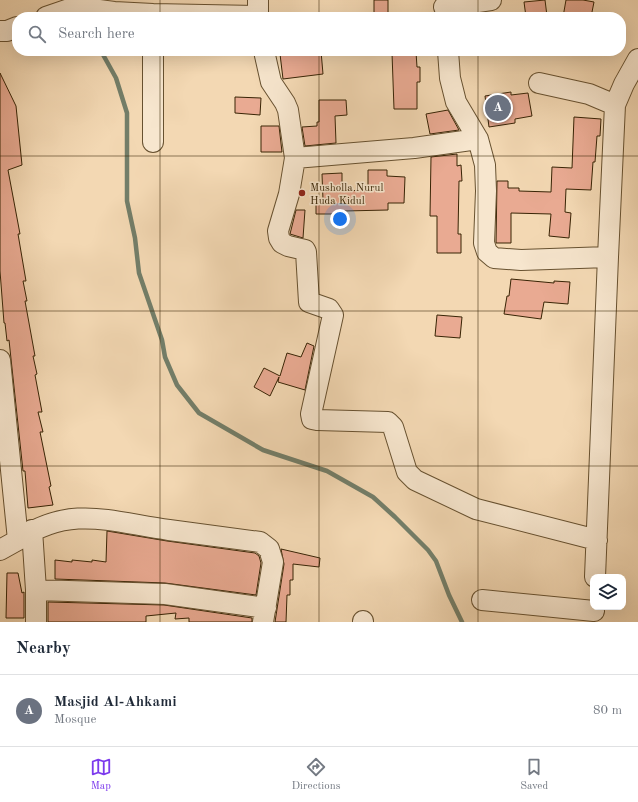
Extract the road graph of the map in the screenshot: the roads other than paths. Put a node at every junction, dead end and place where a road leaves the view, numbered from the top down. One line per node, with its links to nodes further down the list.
1 (490, 0): 2 (street)
2 (444, 8)
3 (258, 11): 6 (street)
4 (63, 12): 5 (street)
5 (114, 12)
6 (232, 12)
7 (12, 29): 8 (street)
8 (0, 31)
9 (153, 56): 16 (street)
10 (265, 56): 17 (street)
11 (448, 56): 15 (street)
12 (638, 59): 14 (street)
13 (539, 83): 14 (street)
14 (615, 105): 18 (street)
15 (478, 139): 17 (street); 18 (street)
16 (153, 142)
17 (295, 158): 22 (street)
18 (608, 257): 22 (street)
19 (0, 360): 20 (street)
20 (1, 382): 21 (street)
21 (25, 535): 23 (street); 25 (street); 28 (street)
22 (597, 540): 24 (street)
23 (0, 550)
24 (595, 574)
25 (36, 590): 28 (street); 29 (street)
26 (482, 600): 27 (street)
27 (594, 613)
28 (264, 615)
29 (36, 622)

